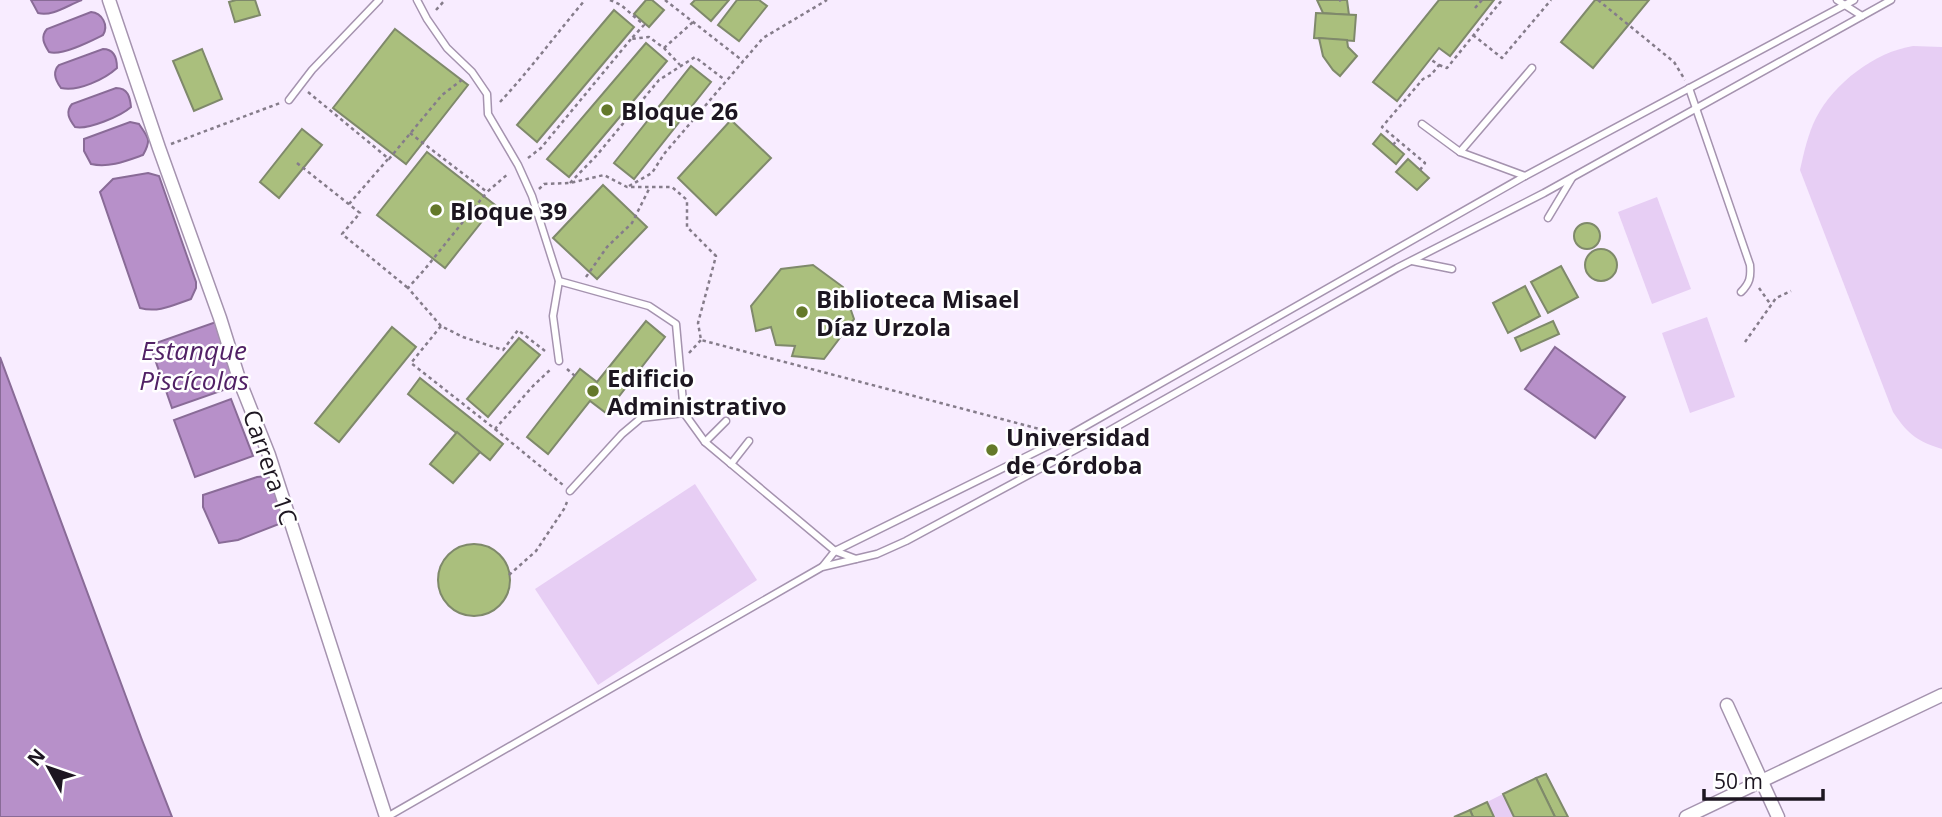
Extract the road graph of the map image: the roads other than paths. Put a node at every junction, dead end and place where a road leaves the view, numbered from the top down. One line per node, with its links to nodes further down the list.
1 (109, 0): 39 (street, Carrera 1C)
2 (379, 0): 11 (lane)
3 (417, 0): 22 (lane)
4 (1837, 0): 7 (lane)
5 (1854, 0): 7 (lane)
6 (1891, 0): 8 (lane)
7 (1844, 5): 8 (lane); 10 (lane)
8 (1862, 16): 12 (lane)
9 (1532, 68): 14 (lane)
10 (1689, 88): 12 (lane); 15 (lane)
11 (289, 100)
12 (1695, 107): 16 (lane); 23 (lane)
13 (1422, 124): 14 (lane)
14 (1460, 152): 15 (lane)
15 (1525, 176): 18 (lane)
16 (1572, 177): 17 (lane); 19 (lane)
17 (1548, 218)
18 (1388, 253): 20 (lane); 24 (lane)
19 (1412, 261): 20 (lane); 21 (lane)
20 (1397, 268): 25 (lane)
21 (1452, 269)
22 (559, 281): 26 (lane); 27 (lane)
23 (1741, 292)
24 (1227, 345): 25 (lane); 33 (lane)
25 (1236, 358): 34 (lane)
26 (559, 361)
27 (684, 414): 30 (lane); 32 (lane)
28 (726, 421): 30 (lane)
29 (749, 441): 31 (lane)
30 (705, 442): 31 (lane)
31 (731, 464): 33 (lane)
32 (570, 491)
33 (835, 551): 34 (lane); 35 (lane)
34 (857, 560): 35 (lane)
35 (822, 567): 39 (lane)
36 (1942, 695): 38 (street)
37 (1727, 705): 38 (street)
38 (1762, 781): 40 (street); 41 (street)
39 (386, 817)
40 (1686, 817)
41 (1778, 817)

